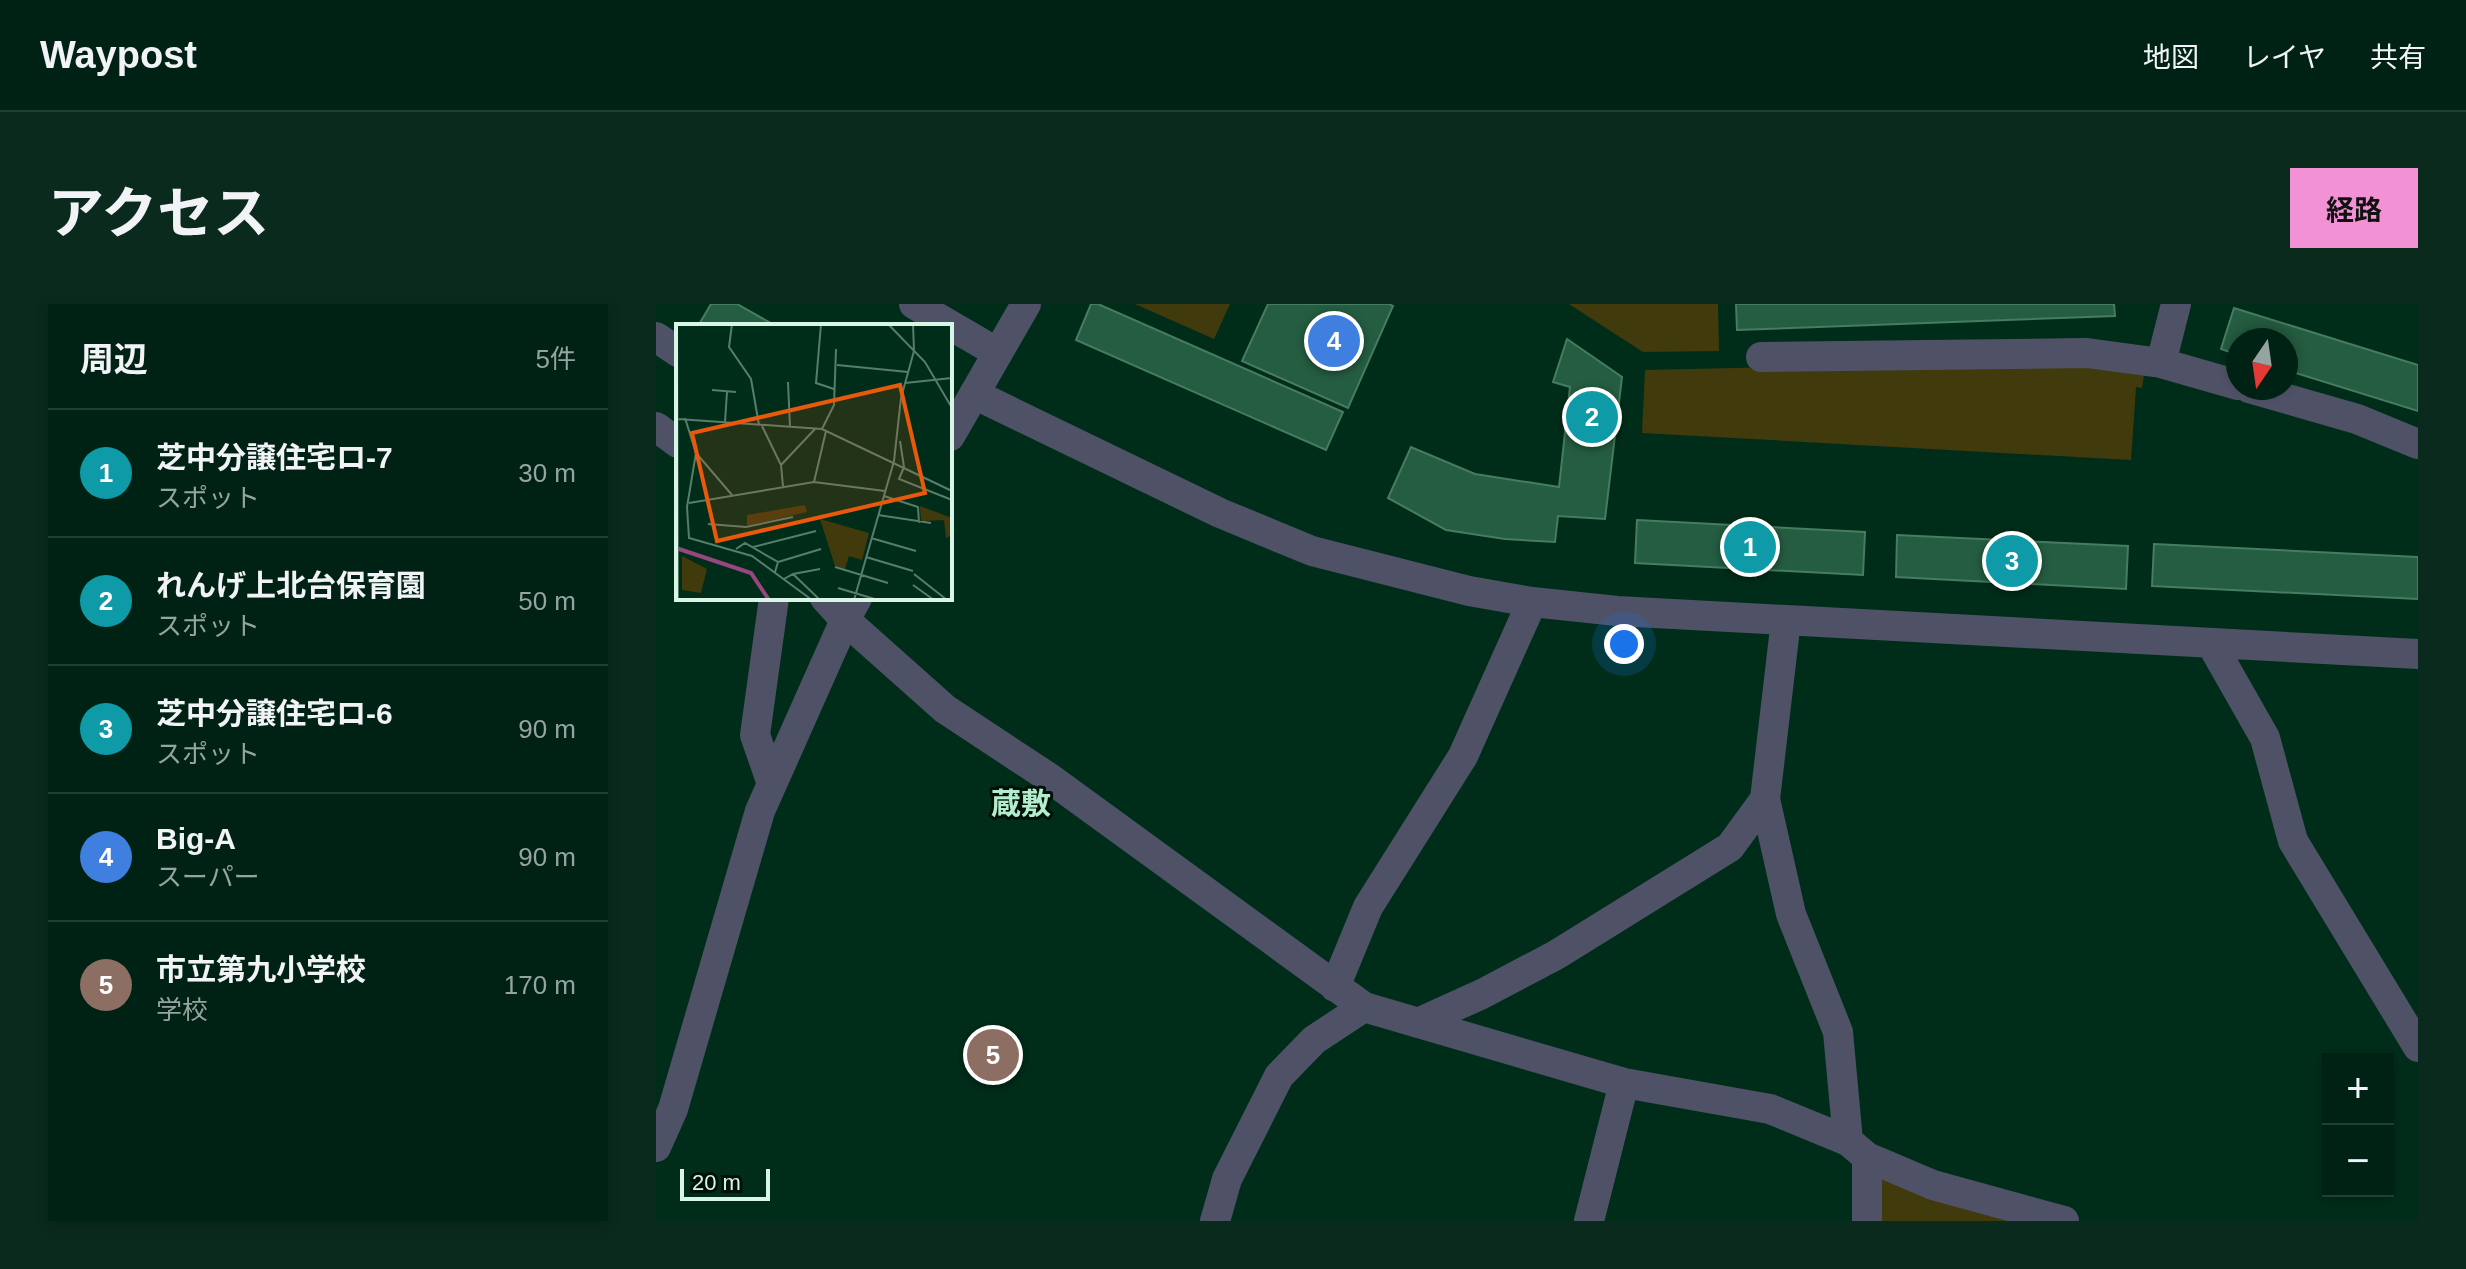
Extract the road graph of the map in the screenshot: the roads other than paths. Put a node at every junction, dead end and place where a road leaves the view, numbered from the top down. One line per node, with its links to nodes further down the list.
1 (914, 304): 4 (street)
2 (1026, 304): 8 (street)
3 (2176, 304): 10 (street)
4 (948, 324)
5 (952, 326): 8 (street)
6 (656, 337): 7 (street)
7 (676, 351)
8 (998, 353): 12 (street)
9 (1761, 357): 10 (street)
10 (2161, 363): 11 (street)
11 (2226, 382)
12 (974, 394): 15 (street); 19 (street)
13 (2291, 400): 17 (street)
14 (656, 427): 16 (street)
15 (952, 432)
16 (676, 442)
17 (2418, 444)
18 (774, 600): 24 (street)
19 (1532, 602): 21 (street); 26 (street)
20 (842, 605): 24 (street); 26 (street)
21 (1786, 620): 22 (street); 25 (street)
22 (2211, 643): 23 (street); 29 (street)
23 (2418, 654)
24 (772, 784): 31 (street)
25 (1765, 799): 28 (street); 32 (street)
26 (1335, 987): 27 (street)
27 (1364, 1007): 28 (street); 33 (street)
28 (1418, 1023): 30 (street)
29 (2418, 1047)
30 (1624, 1083): 32 (street); 34 (street)
31 (656, 1147)
32 (1857, 1149): 35 (street); 36 (street)
33 (1215, 1221)
34 (1589, 1221)
35 (1867, 1221)
36 (2064, 1221)

